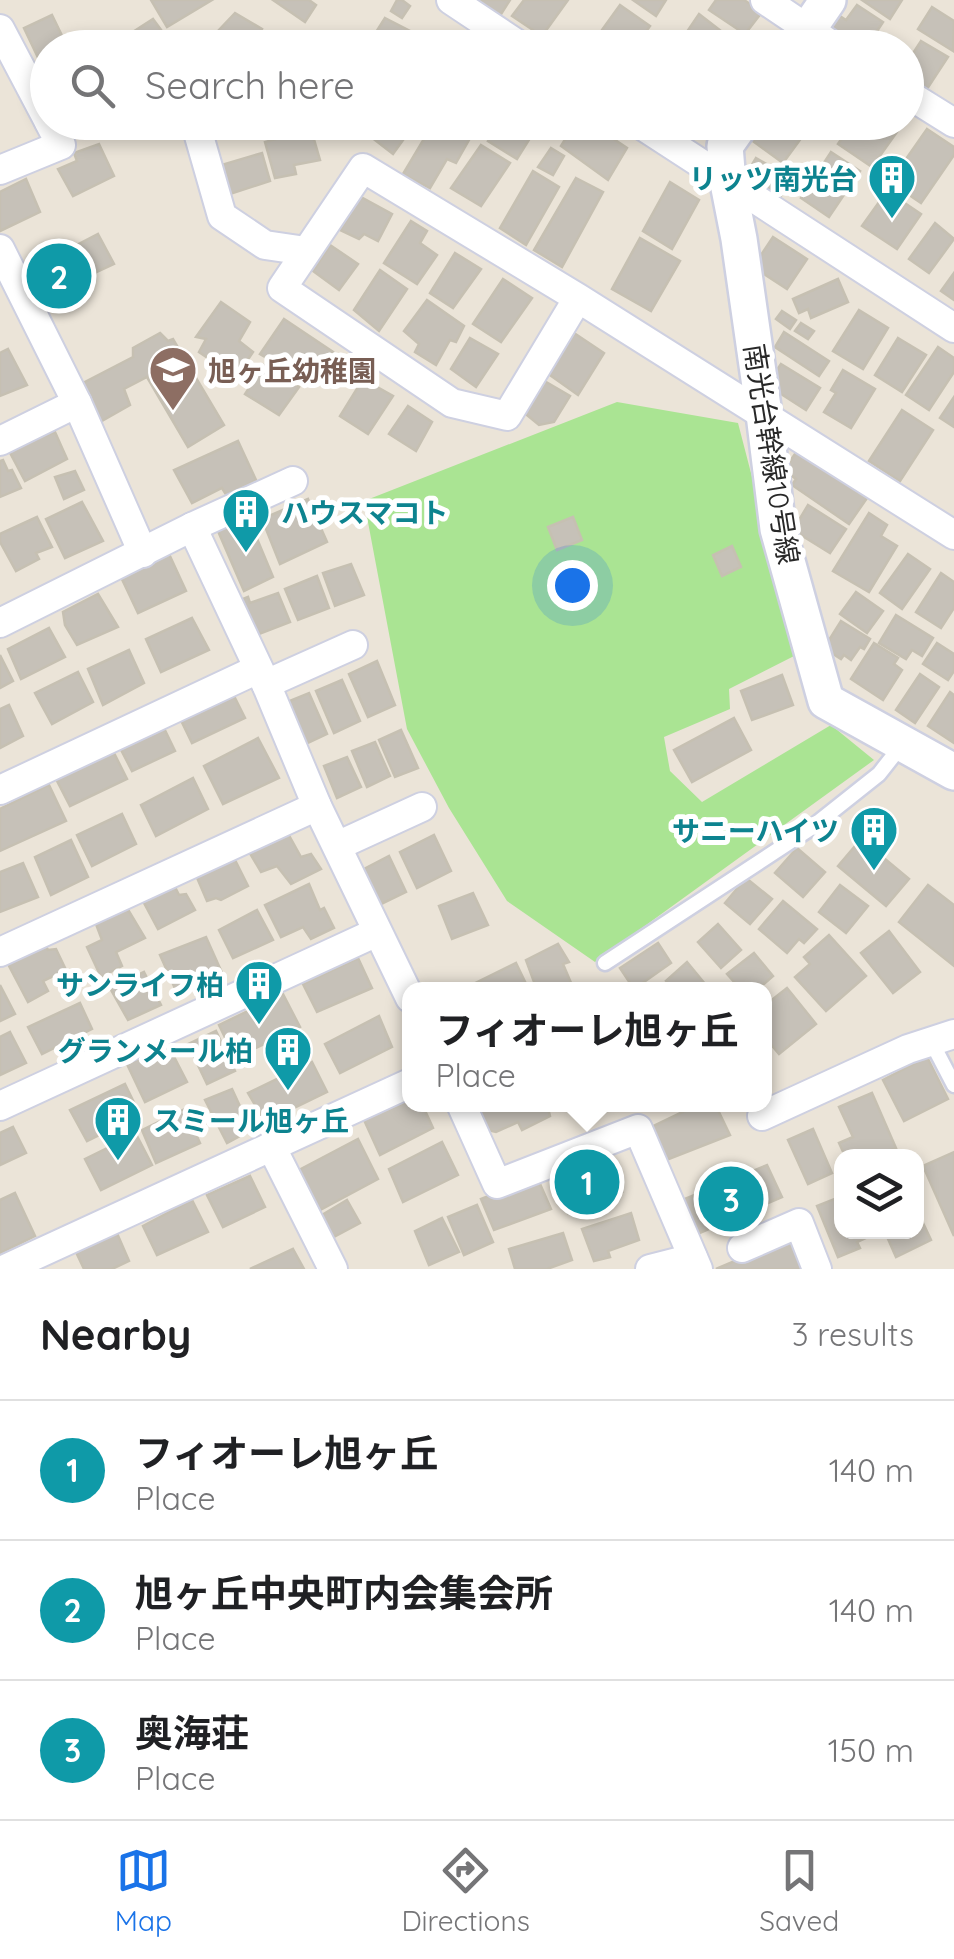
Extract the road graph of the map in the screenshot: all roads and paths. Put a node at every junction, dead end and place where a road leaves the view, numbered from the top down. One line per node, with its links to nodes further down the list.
1 (451, 0): 5 (street)
2 (765, 0): 6 (street)
3 (828, 0): 7 (street)
4 (0, 29): 8 (street)
5 (496, 30)
6 (800, 30)
7 (817, 30)
8 (30, 86)
9 (924, 105): 10 (street)
10 (954, 124)
11 (58, 140): 15 (street)
12 (201, 140): 17 (street)
13 (664, 140): 16 (street)
14 (729, 140): 16 (street, 南光台幹線10号線)
15 (0, 170)
16 (728, 183): 20 (street); 22 (street, 南光台幹線10号線)
17 (306, 251): 19 (street); 19 (street)
18 (2, 258): 21 (street)
19 (578, 298): 22 (street)
20 (954, 328)
21 (77, 403): 23 (street); 27 (street)
22 (764, 414): 26 (street); 31 (street, 南光台幹線10号線)
23 (0, 441)
24 (293, 480): 25 (street)
25 (192, 528): 27 (street); 30 (street)
26 (954, 534)
27 (143, 553): 28 (street)
28 (0, 623)
29 (353, 645): 30 (street)
30 (262, 677): 33 (street); 34 (street)
31 (903, 744): 32 (street, 南光台幹線10号線); 39 (lane)
32 (954, 772)
33 (0, 790)
34 (317, 806): 36 (street); 38 (street)
35 (422, 808): 36 (street)
36 (337, 846): 37 (street)
37 (377, 932): 40 (street); 44 (street)
38 (0, 952)
39 (605, 963)
40 (402, 982)
41 (943, 1037): 42 (lane); 47 (street)
42 (954, 1085)
43 (402, 1087): 49 (street)
44 (0, 1106)
45 (465, 1112): 51 (street)
46 (771, 1112): 48 (street)
47 (772, 1112)
48 (762, 1116)
49 (272, 1146): 52 (street); 53 (street)
50 (742, 1248): 55 (street)
51 (696, 1264): 54 (street)
52 (6, 1269)
53 (333, 1269)
54 (650, 1269)
55 (818, 1269)

